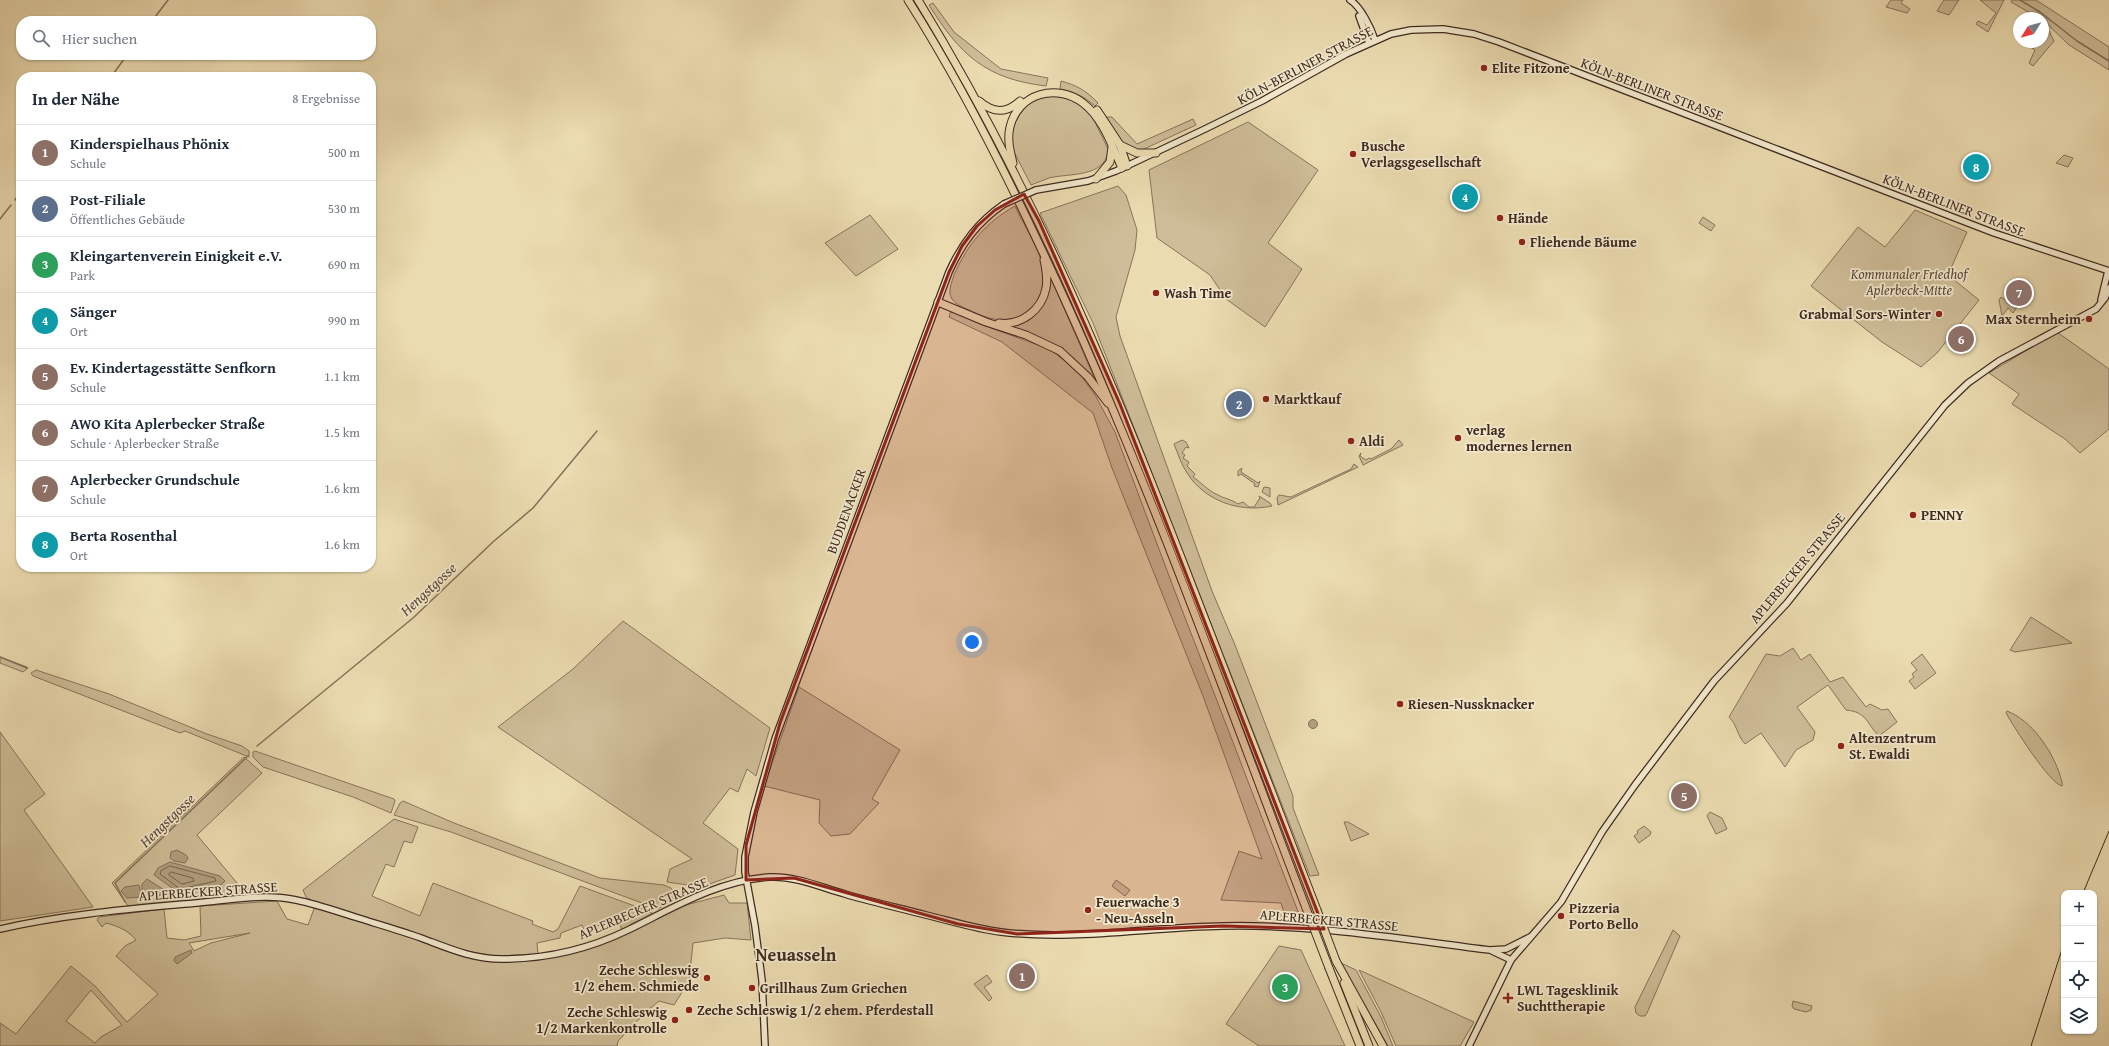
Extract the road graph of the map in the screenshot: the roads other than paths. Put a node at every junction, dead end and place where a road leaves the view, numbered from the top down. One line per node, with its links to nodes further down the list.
1 (908, 0): 14 (highway)
2 (918, 0): 6 (highway)
3 (1350, 0): 4 (main road); 5 (main road)
4 (1375, 40): 5 (main road, KÖLN-BERLINER STRASSE); 15 (main road, KÖLN-BERLINER STRASSE)
5 (1369, 43): 9 (main road, KÖLN-BERLINER STRASSE)
6 (975, 97): 7 (highway); 11 (highway)
7 (1120, 145): 9 (highway); 10 (highway)
8 (1112, 147): 10 (highway); 11 (highway); 12 (highway)
9 (1156, 153): 10 (main road, KÖLN-BERLINER STRASSE)
10 (1124, 167): 12 (main road, KÖLN-BERLINER STRASSE)
11 (1016, 174): 26 (highway, bridge)
12 (1096, 179): 13 (main road, KÖLN-BERLINER STRASSE)
13 (1036, 190): 17 (main road, BUDDENACKER, bridge)
14 (1043, 252): 17 (highway); 19 (highway)
15 (2108, 271): 18 (main road)
16 (2109, 288): 18 (main road, APLERBECKER STRASSE)
17 (939, 300): 19 (highway); 20 (main road, BUDDENACKER)
18 (2101, 303): 22 (main road, APLERBECKER STRASSE)
19 (1114, 411): 28 (highway, bridge)
20 (746, 880): 21 (main road, APLERBECKER STRASSE); 24 (main road, APLERBECKER STRASSE); 27 (main road, BUDDENACKER)
21 (0, 929)
22 (1530, 937): 23 (main road, APLERBECKER STRASSE); 25 (main road, APLERBECKER STRASSE)
23 (1506, 949): 24 (main road, APLERBECKER STRASSE); 25 (main road)
24 (1490, 950): 25 (main road, APLERBECKER STRASSE)
25 (1512, 960): 31 (main road)
26 (1341, 971): 29 (highway); 30 (highway)
27 (765, 1046)
28 (1360, 1046)
29 (1369, 1046)
30 (1383, 1046)
31 (1469, 1046)

